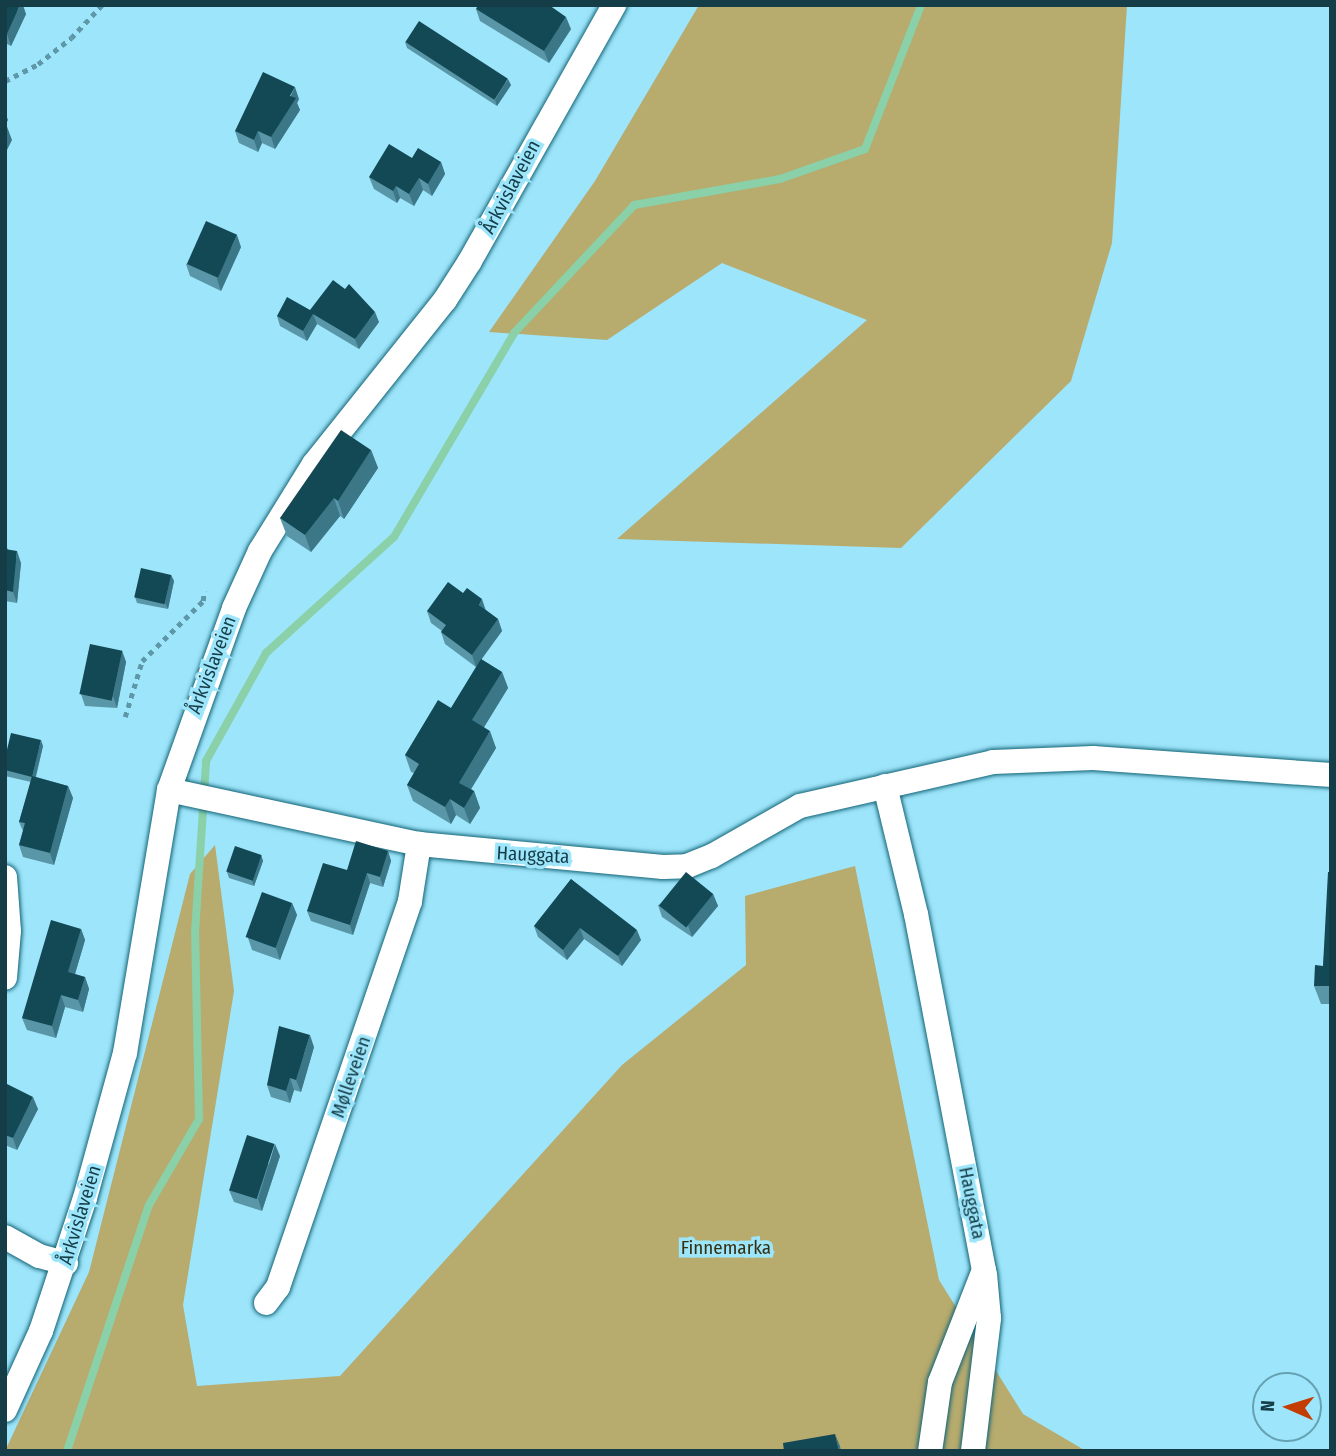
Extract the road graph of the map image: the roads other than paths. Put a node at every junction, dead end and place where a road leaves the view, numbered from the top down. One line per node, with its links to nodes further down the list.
1 (614, 5): 4 (street, Årkvislaveien)
2 (1331, 775): 3 (street, Hauggata)
3 (885, 786): 5 (street, Hauggata); 10 (street, Hauggata)
4 (189, 795): 5 (street, Hauggata); 9 (street, Årkvislaveien)
5 (419, 844): 11 (street, Mølleveien)
6 (5, 877): 7 (street)
7 (5, 978)
8 (5, 1237): 9 (street)
9 (66, 1263): 12 (street, Årkvislaveien)
10 (984, 1270): 13 (street); 14 (street, Hauggata)
11 (266, 1303)
12 (5, 1410)
13 (930, 1451)
14 (973, 1451)

